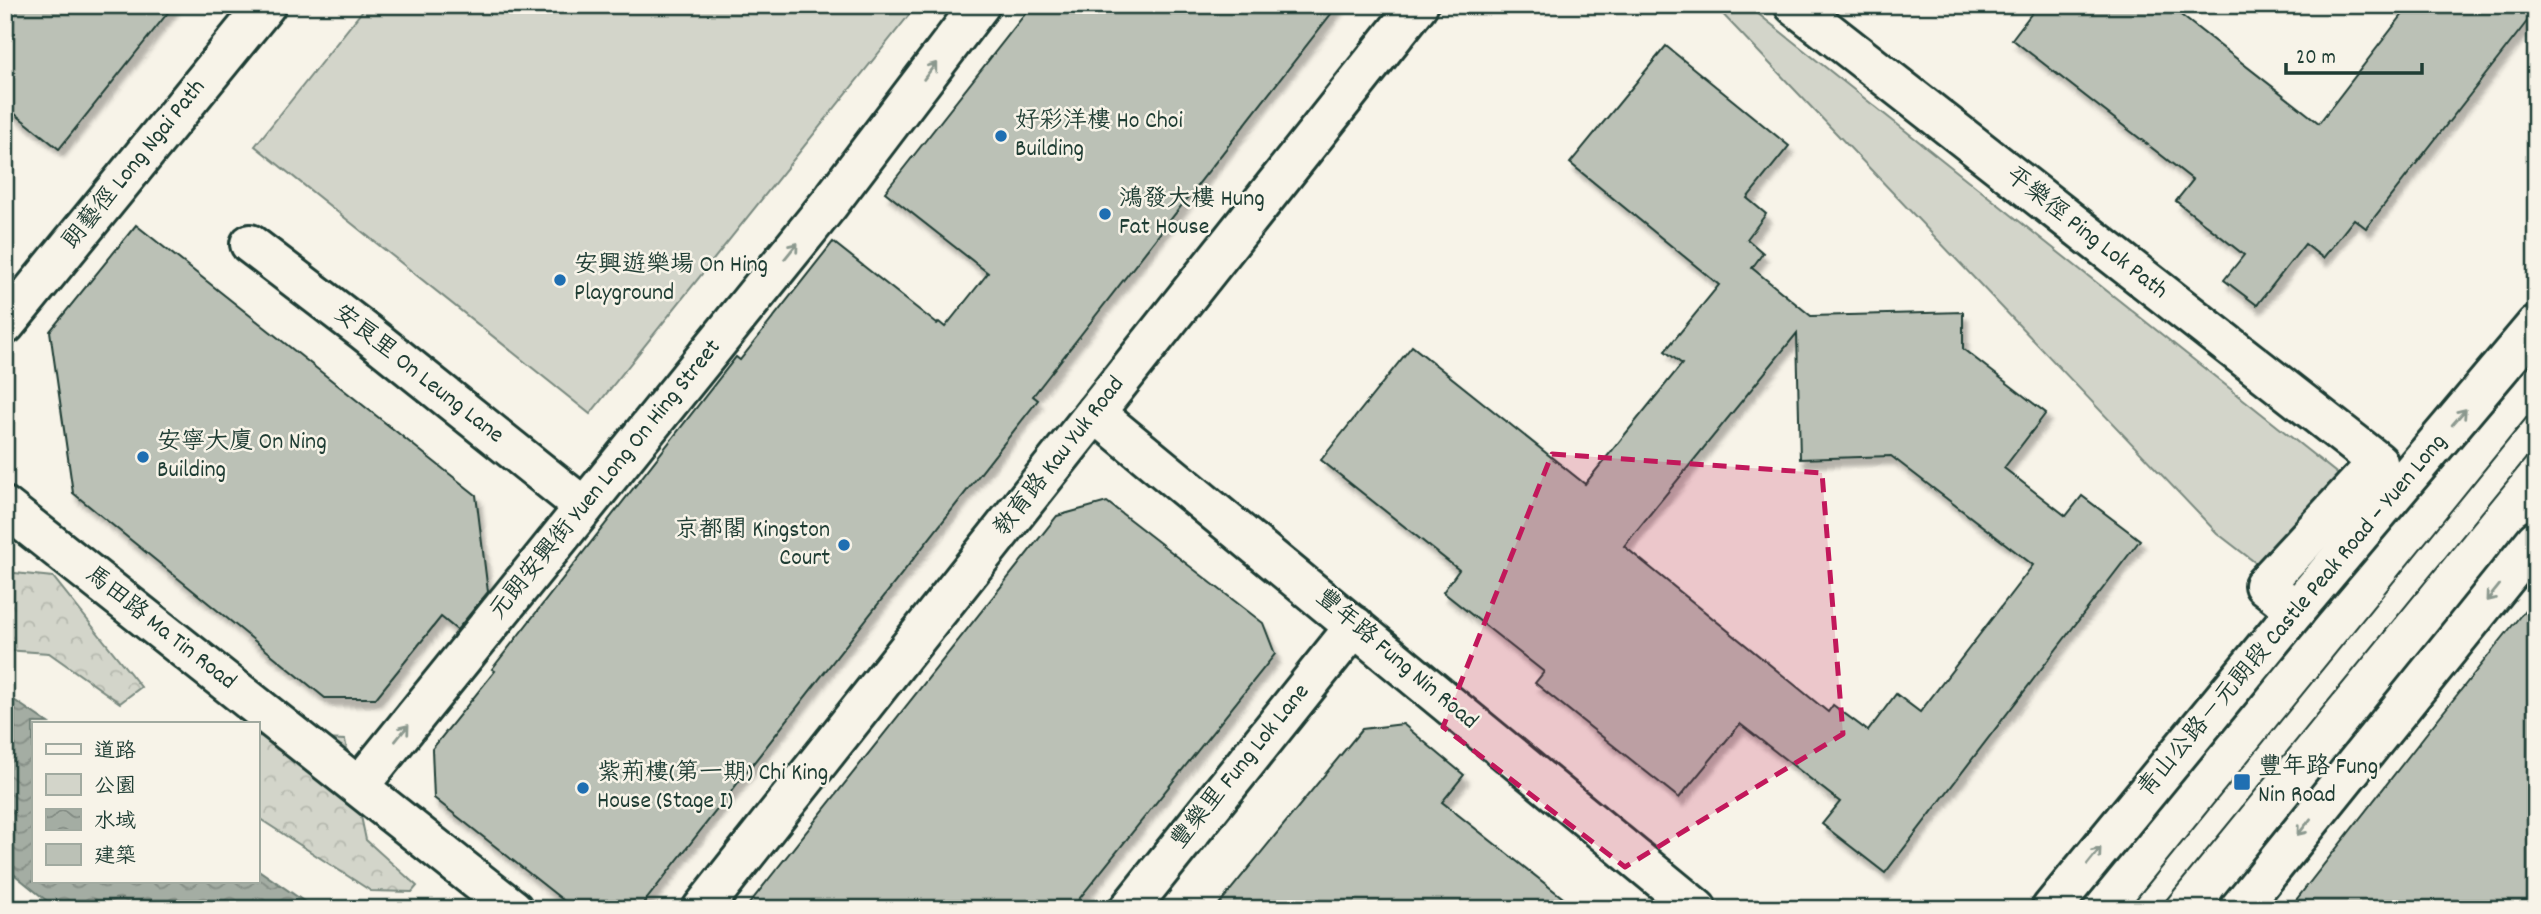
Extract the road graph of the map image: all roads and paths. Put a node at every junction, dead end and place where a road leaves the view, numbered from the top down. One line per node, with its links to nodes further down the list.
1 (266, 5): 6 (street, 朗藝徑 Long Ngai Path)
2 (980, 5): 11 (street, 元朗安興街 Yuen Long On Hing Street, one-way to 2)
3 (1418, 5): 8 (street, 教育路 Kau Yuk Road)
4 (1794, 5): 9 (street, 平樂徑 Ping Lok Path)
5 (250, 244): 11 (street, 安良里 On Leung Lane)
6 (5, 325)
7 (2536, 325): 13 (street, 青山公路－元朗段 Castle Peak Road – Yuen Long, one-way to 7)
8 (1095, 413): 14 (street, 豐年路 Fung Nin Road); 17 (street, 教育路 Kau Yuk Road)
9 (2378, 463): 13 (street, 青山公路－元朗段 Castle Peak Road – Yuen Long)
10 (5, 507): 15 (street, 馬田路 Ma Tin Road)
11 (584, 507): 15 (street, 元朗安興街 Yuen Long On Hing Street, one-way to 11)
12 (2536, 540): 21 (street, one-way to 21)
13 (2296, 610): 20 (street, 青山公路－元朗段 Castle Peak Road – Yuen Long, one-way to 13)
14 (1354, 626): 18 (street, 豐樂里 Fung Lok Lane); 19 (street, 豐年路 Fung Nin Road)
15 (359, 786): 16 (street, 馬田路 Ma Tin Road)
16 (513, 909)
17 (702, 909)
18 (1129, 909)
19 (1697, 909)
20 (2051, 909)
21 (2239, 909)

